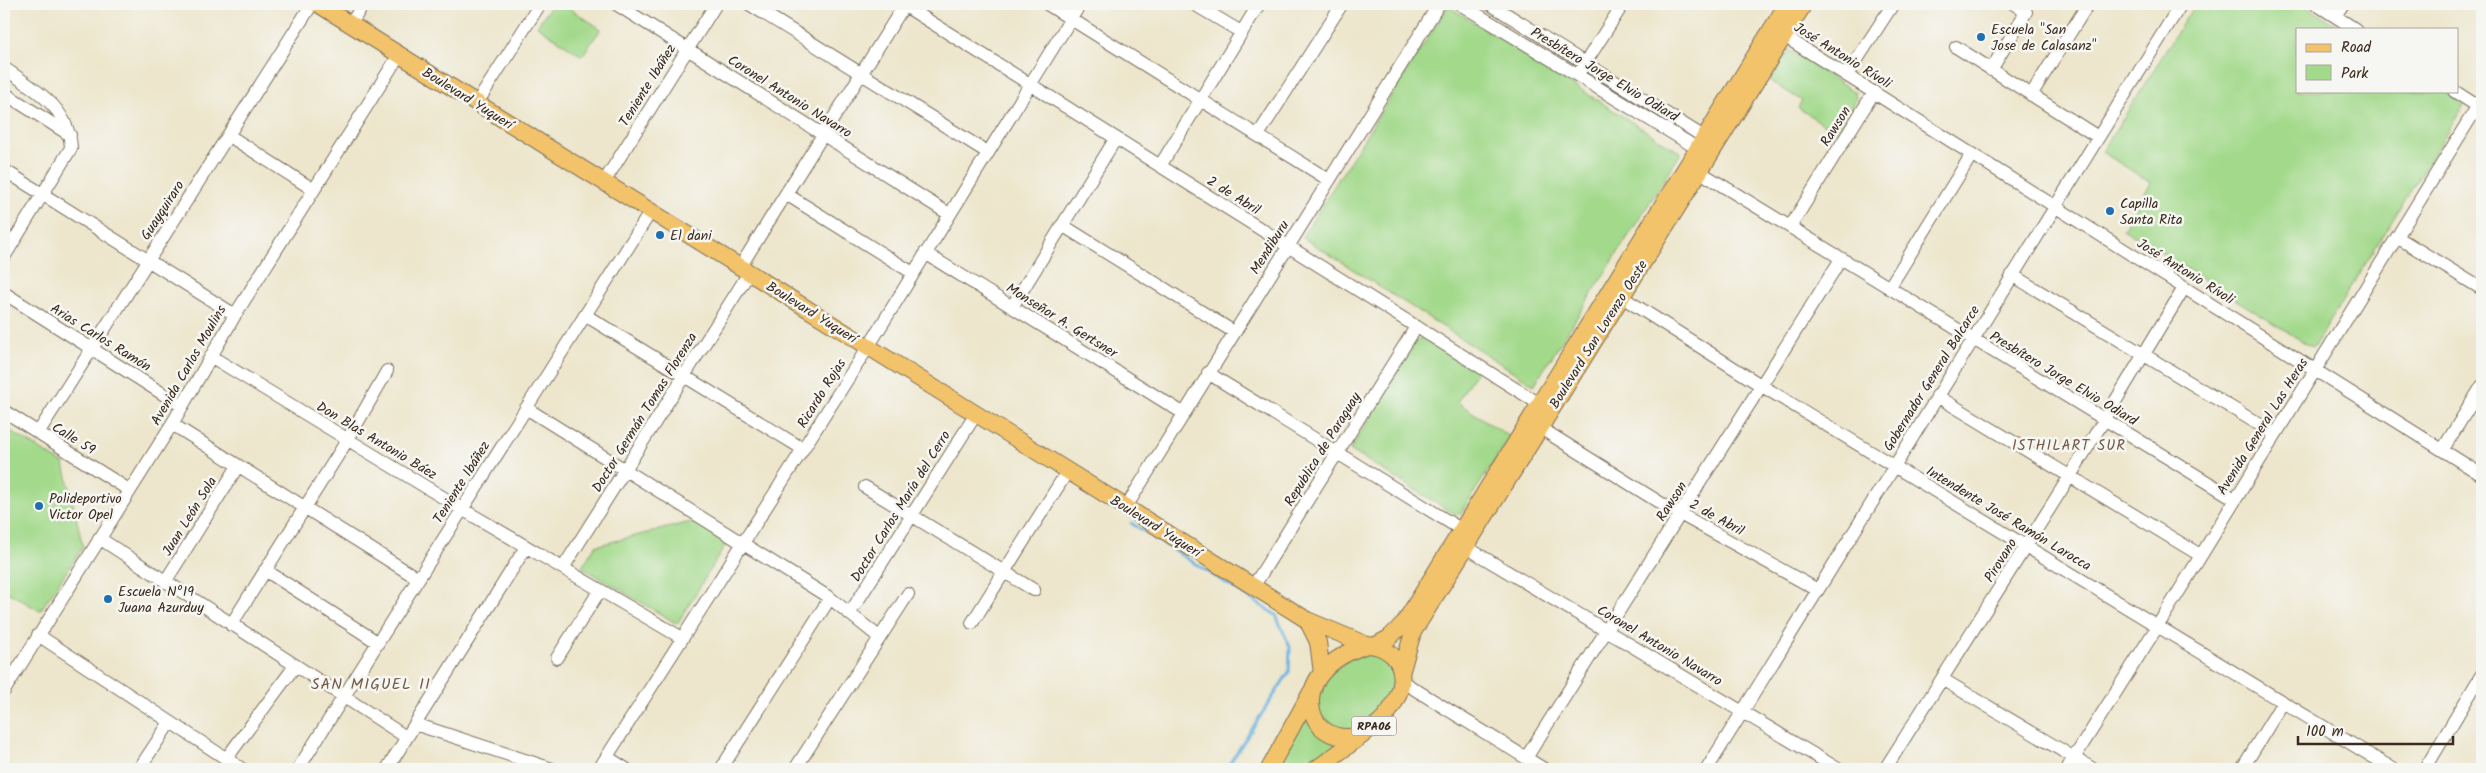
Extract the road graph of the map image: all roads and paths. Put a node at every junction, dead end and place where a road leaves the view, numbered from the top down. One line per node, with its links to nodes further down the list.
1 (312, 4): 50 (street, Guayquiraro)
2 (318, 4): 27 (main road, Boulevard Yuquerí)
3 (363, 4): 27 (street)
4 (540, 4): 46 (street)
5 (616, 4): 32 (street, Coronel Antonio Navarro)
6 (716, 4): 32 (street, Teniente Ibáñez)
7 (749, 4): 37 (street)
8 (904, 4): 37 (street, Doctor Germán Tomas Florenza); 40 (street, 2 de Abril)
9 (1047, 4): 26 (street)
10 (1080, 4): 26 (street, Ricardo Rojas)
11 (1194, 4): 29 (street)
12 (1259, 4): 29 (street)
13 (1342, 4): 51 (street)
14 (1438, 4): 60 (street, Mendiburu)
15 (1460, 4): 38 (street, Presbítero Jorge Elvio Odiard)
16 (1490, 4): 34 (street, Presbítero Jorge Elvio Odiard)
17 (1623, 4): 34 (street)
18 (1893, 4): 39 (street)
19 (2014, 4): 36 (street)
20 (2088, 4): 44 (street)
21 (2181, 4): 52 (street, Gobernador General Balcarce)
22 (2316, 4): 25 (street)
23 (2343, 4): 25 (street)
24 (1790, 7): 30 (main road, Boulevard San Lorenzo Oeste)
25 (2335, 16): 28 (street)
26 (1071, 18): 40 (street, Ricardo Rojas); 45 (street)
27 (351, 24): 33 (main road, Boulevard Yuquerí)
28 (2353, 28)
29 (1241, 32): 45 (street)
30 (1778, 32): 39 (street, José Antonio Rívoli); 54 (main road, Boulevard San Lorenzo Oeste)
31 (1956, 47): 36 (street)
32 (688, 49): 48 (street, Coronel Antonio Navarro); 61 (street, Teniente Ibáñez)
33 (399, 55): 46 (main road, Boulevard Yuquerí); 62 (street, Avenida Carlos Moulins)
34 (1586, 63): 38 (street); 54 (street, Presbítero Jorge Elvio Odiard)
35 (4, 68): 49 (street)
36 (1991, 70): 44 (street)
37 (860, 74): 48 (street, Doctor Germán Tomas Florenza); 55 (street)
38 (1578, 75): 54 (street, Presbítero Jorge Elvio Odiard)
39 (1847, 75): 41 (street, José Antonio Rívoli)
40 (1030, 84): 53 (street, 2 de Abril); 55 (street, Ricardo Rojas)
41 (1874, 92): 56 (street, José Antonio Rívoli); 69 (street, Rawson)
42 (2456, 92): 47 (street)
43 (4, 93): 49 (street)
44 (2031, 95): 52 (street)
45 (1201, 99): 51 (street); 57 (street)
46 (477, 103): 61 (main road, Boulevard Yuquerí)
47 (2481, 104): 70 (street, Avenida General Las Heras)
48 (823, 134): 64 (street, Doctor Germán Tomas Florenza); 67 (street, Coronel Antonio Navarro)
49 (70, 135): 63 (street)
50 (228, 135): 62 (street); 74 (street, Guayquiraro)
51 (1258, 135): 60 (street)
52 (2098, 137): 65 (street, Gobernador General Balcarce)
53 (1116, 138): 57 (street, 2 de Abril); 68 (street)
54 (1707, 146): 59 (main road, Boulevard San Lorenzo Oeste); 83 (main road, Boulevard San Lorenzo Oeste)
55 (987, 152): 67 (street, Ricardo Rojas)
56 (1972, 154): 65 (street, José Antonio Rívoli); 79 (street)
57 (1160, 166): 71 (street, 2 de Abril)
58 (4, 170): 63 (street)
59 (1700, 172): 69 (street, Presbítero Jorge Elvio Odiard); 83 (main road, Boulevard San Lorenzo Oeste)
60 (1330, 180): 71 (street, Mendiburu)
61 (604, 182): 66 (main road, Boulevard Yuquerí)
62 (314, 190): 85 (street, Avenida Carlos Moulins)
63 (43, 194): 73 (street); 74 (street)
64 (786, 194): 76 (street, Doctor Germán Tomas Florenza); 77 (street)
65 (2056, 206): 78 (street, Gobernador General Balcarce); 80 (street, José Antonio Rívoli)
66 (651, 211): 76 (main road, Boulevard Yuquerí); 86 (street, Teniente Ibáñez)
67 (949, 214): 72 (street, Ricardo Rojas)
68 (1062, 225): 84 (street); 88 (street)
69 (1790, 227): 75 (street, Presbítero Jorge Elvio Odiard)
70 (2397, 237): 81 (street); 94 (street, Avenida General Las Heras)
71 (1288, 246): 87 (street, 2 de Abril); 88 (street, Mendiburu)
72 (925, 253): 77 (street, Ricardo Rojas); 84 (street, Monseñor A. Gertsner)
73 (4, 257)
74 (148, 259): 85 (street); 91 (street, Guayquiraro)
75 (1841, 259): 79 (street, Presbítero Jorge Elvio Odiard); 98 (street, Rawson)
76 (745, 270): 90 (main road, Boulevard Yuquerí); 97 (street, Doctor Germán Tomas Florenza)
77 (912, 273): 90 (street, Ricardo Rojas)
78 (2012, 275): 89 (street, Gobernador General Balcarce); 92 (street)
79 (1889, 288): 89 (street, Presbítero Jorge Elvio Odiard)
80 (2184, 288): 92 (street, Pirovano); 94 (street, José Antonio Rívoli)
81 (2482, 289)
82 (4, 293): 91 (street, Arias Carlos Ramón)
83 (1616, 293): 98 (street, Intendente José Ramón Larocca); 102 (main road, Boulevard San Lorenzo Oeste)
84 (1012, 307): 105 (street, Monseñor A. Gertsner)
85 (235, 315): 93 (street, Avenida Carlos Moulins)
86 (585, 315): 97 (street); 103 (street, Teniente Ibáñez)
87 (1416, 327): 102 (street, 2 de Abril); 115 (street, Republica de Paraguay)
88 (1234, 332): 96 (street, Mendiburu)
89 (1972, 340): 100 (street, Gobernador General Balcarce); 107 (street, Presbítero Jorge Elvio Odiard)
90 (868, 347): 106 (main road, Boulevard Yuquerí); 113 (street, Ricardo Rojas)
91 (91, 349): 101 (street, Arias Carlos Ramón); 110 (street, Guayquiraro)
92 (2144, 355): 107 (street, Pirovano); 111 (street)
93 (212, 357): 101 (street, Avenida Carlos Moulins); 112 (street, Don Blas Antonio Báez)
94 (2316, 368): 111 (street, Avenida General Las Heras); 114 (street, José Antonio Rívoli)
95 (387, 372): 112 (street)
96 (1208, 373): 105 (street, Mendiburu); 115 (street)
97 (685, 376): 113 (street); 118 (street, Doctor Germán Tomas Florenza)
98 (1762, 386): 116 (street, Intendente José Ramón Larocca); 128 (street, Rawson)
99 (2482, 386): 114 (street)
100 (1937, 396): 116 (street, Gobernador General Balcarce); 121 (street)
101 (182, 406): 108 (street, Avenida Carlos Moulins)
102 (1545, 407): 109 (main road, Boulevard San Lorenzo Oeste)
103 (526, 408): 118 (street); 127 (street, Teniente Ibáñez)
104 (4, 411): 110 (street, Calle 59)
105 (1183, 413): 125 (street, Mendiburu)
106 (976, 414): 119 (main road, Boulevard Yuquerí); 129 (street, Doctor Carlos María del Cerro)
107 (2104, 420): 121 (street, Pirovano); 124 (street, Presbítero Jorge Elvio Odiard)
108 (172, 424): 117 (street); 123 (street, Avenida Carlos Moulins)
109 (1535, 424): 128 (street, 2 de Abril); 130 (main road, Boulevard San Lorenzo Oeste); 135 (main road, Boulevard San Lorenzo Oeste)
110 (38, 433): 123 (street, Calle 59)
111 (2275, 434): 124 (street, Avenida General Las Heras)
112 (348, 439): 126 (street); 127 (street, Don Blas Antonio Báez)
113 (803, 449): 132 (street, Ricardo Rojas)
114 (2443, 449): 120 (street, José Antonio Rívoli)
115 (1337, 453): 130 (street); 142 (street, Republica de Paraguay)
116 (1894, 465): 133 (street, Intendente José Ramón Larocca); 145 (street, Gobernador General Balcarce)
117 (238, 466): 126 (street); 141 (street, Juan León Sola)
118 (625, 469): 132 (street); 137 (street, Doctor Germán Tomas Florenza)
119 (1067, 472): 125 (main road, Boulevard Yuquerí); 139 (street)
120 (2482, 475)
121 (2070, 476): 133 (street, Pirovano); 136 (street)
122 (865, 487): 129 (street)
123 (129, 490): 131 (street, Avenida Carlos Moulins)
124 (2235, 499): 136 (street, Avenida General Las Heras)
125 (1126, 507): 142 (main road, Boulevard Yuquerí)
126 (304, 508): 138 (street); 140 (street)
127 (462, 509): 134 (street, Don Blas Antonio Báez); 140 (street, Teniente Ibáñez)
128 (1681, 514): 145 (street, 2 de Abril); 153 (street, Rawson)
129 (913, 515): 139 (street); 148 (street, Doctor Carlos María del Cerro)
130 (1462, 530): 158 (main road, Boulevard San Lorenzo Oeste)
131 (99, 538): 141 (street); 154 (street, Avenida Carlos Moulins)
132 (742, 542): 147 (street); 156 (street, Ricardo Rojas)
133 (2027, 546): 152 (street, Intendente José Ramón Larocca); 164 (street, Pirovano)
134 (526, 547): 137 (street, Don Blas Antonio Báez); 171 (street)
135 (1466, 547): 153 (street, Coronel Antonio Navarro); 163 (main road, Boulevard San Lorenzo Oeste)
136 (2200, 555): 152 (street, Avenida General Las Heras)
137 (563, 568): 143 (street, Don Blas Antonio Báez)
138 (265, 570): 151 (street); 157 (street)
139 (1004, 572): 144 (street); 150 (street)
140 (417, 578): 157 (street, Teniente Ibáñez)
141 (165, 582): 151 (street)
142 (1253, 586): 149 (main road, Boulevard Yuquerí)
143 (600, 590): 156 (street, Don Blas Antonio Báez); 159 (street)
144 (1034, 590)
145 (1816, 590): 169 (street, Gobernador General Balcarce)
146 (908, 594): 155 (street)
147 (830, 598): 148 (street); 185 (street)
148 (850, 613): 155 (street)
149 (1307, 620): 158 (main road, Boulevard Yuquerí); 161 (main road)
150 (972, 623)
151 (231, 624): 160 (street)
152 (2157, 627): 168 (street, Intendente José Ramón Larocca); 176 (street, Avenida General Las Heras)
153 (1606, 630): 169 (street, Coronel Antonio Navarro); 175 (street, Rawson)
154 (38, 635): 165 (street, Avenida Carlos Moulins); 170 (street)
155 (879, 637): 186 (street)
156 (682, 638): 174 (street, Ricardo Rojas)
157 (377, 642): 167 (street, Teniente Ibáñez)
158 (1371, 645): 161 (main road); 163 (main road)
159 (557, 658)
160 (295, 666): 167 (street); 177 (street)
161 (1322, 673): 166 (main road)
162 (2482, 674): 197 (street)
163 (1403, 676): 172 (main road, RPA06); 175 (street)
164 (1942, 679): 176 (street); 192 (street, Pirovano)
165 (4, 691)
166 (1311, 692): 172 (main road, RPA06); 187 (main road)
167 (342, 697): 173 (street); 180 (street, Teniente Ibáñez)
168 (2283, 702): 195 (street); 196 (street, Intendente José Ramón Larocca)
169 (1741, 712): 190 (street, Gobernador General Balcarce); 191 (street, Coronel Antonio Navarro)
170 (170, 722): 177 (street); 178 (street)
171 (415, 724): 173 (street); 182 (street)
172 (1366, 733): 188 (main road, RPA06)
173 (406, 737): 181 (street)
174 (607, 757): 183 (street, Ricardo Rojas); 184 (street)
175 (1526, 758): 189 (street)
176 (2074, 758): 193 (street, Avenida General Las Heras); 194 (street)
177 (226, 759): 179 (street)
178 (139, 769)
179 (242, 769)
180 (298, 769)
181 (387, 769)
182 (552, 769)
183 (599, 769)
184 (626, 769)
185 (721, 769)
186 (795, 769)
187 (1268, 769)
188 (1316, 769)
189 (1544, 769)
190 (1707, 769)
191 (1838, 769)
192 (1885, 769)
193 (2067, 769)
194 (2093, 769)
195 (2242, 769)
196 (2393, 769)
197 (2425, 769)

